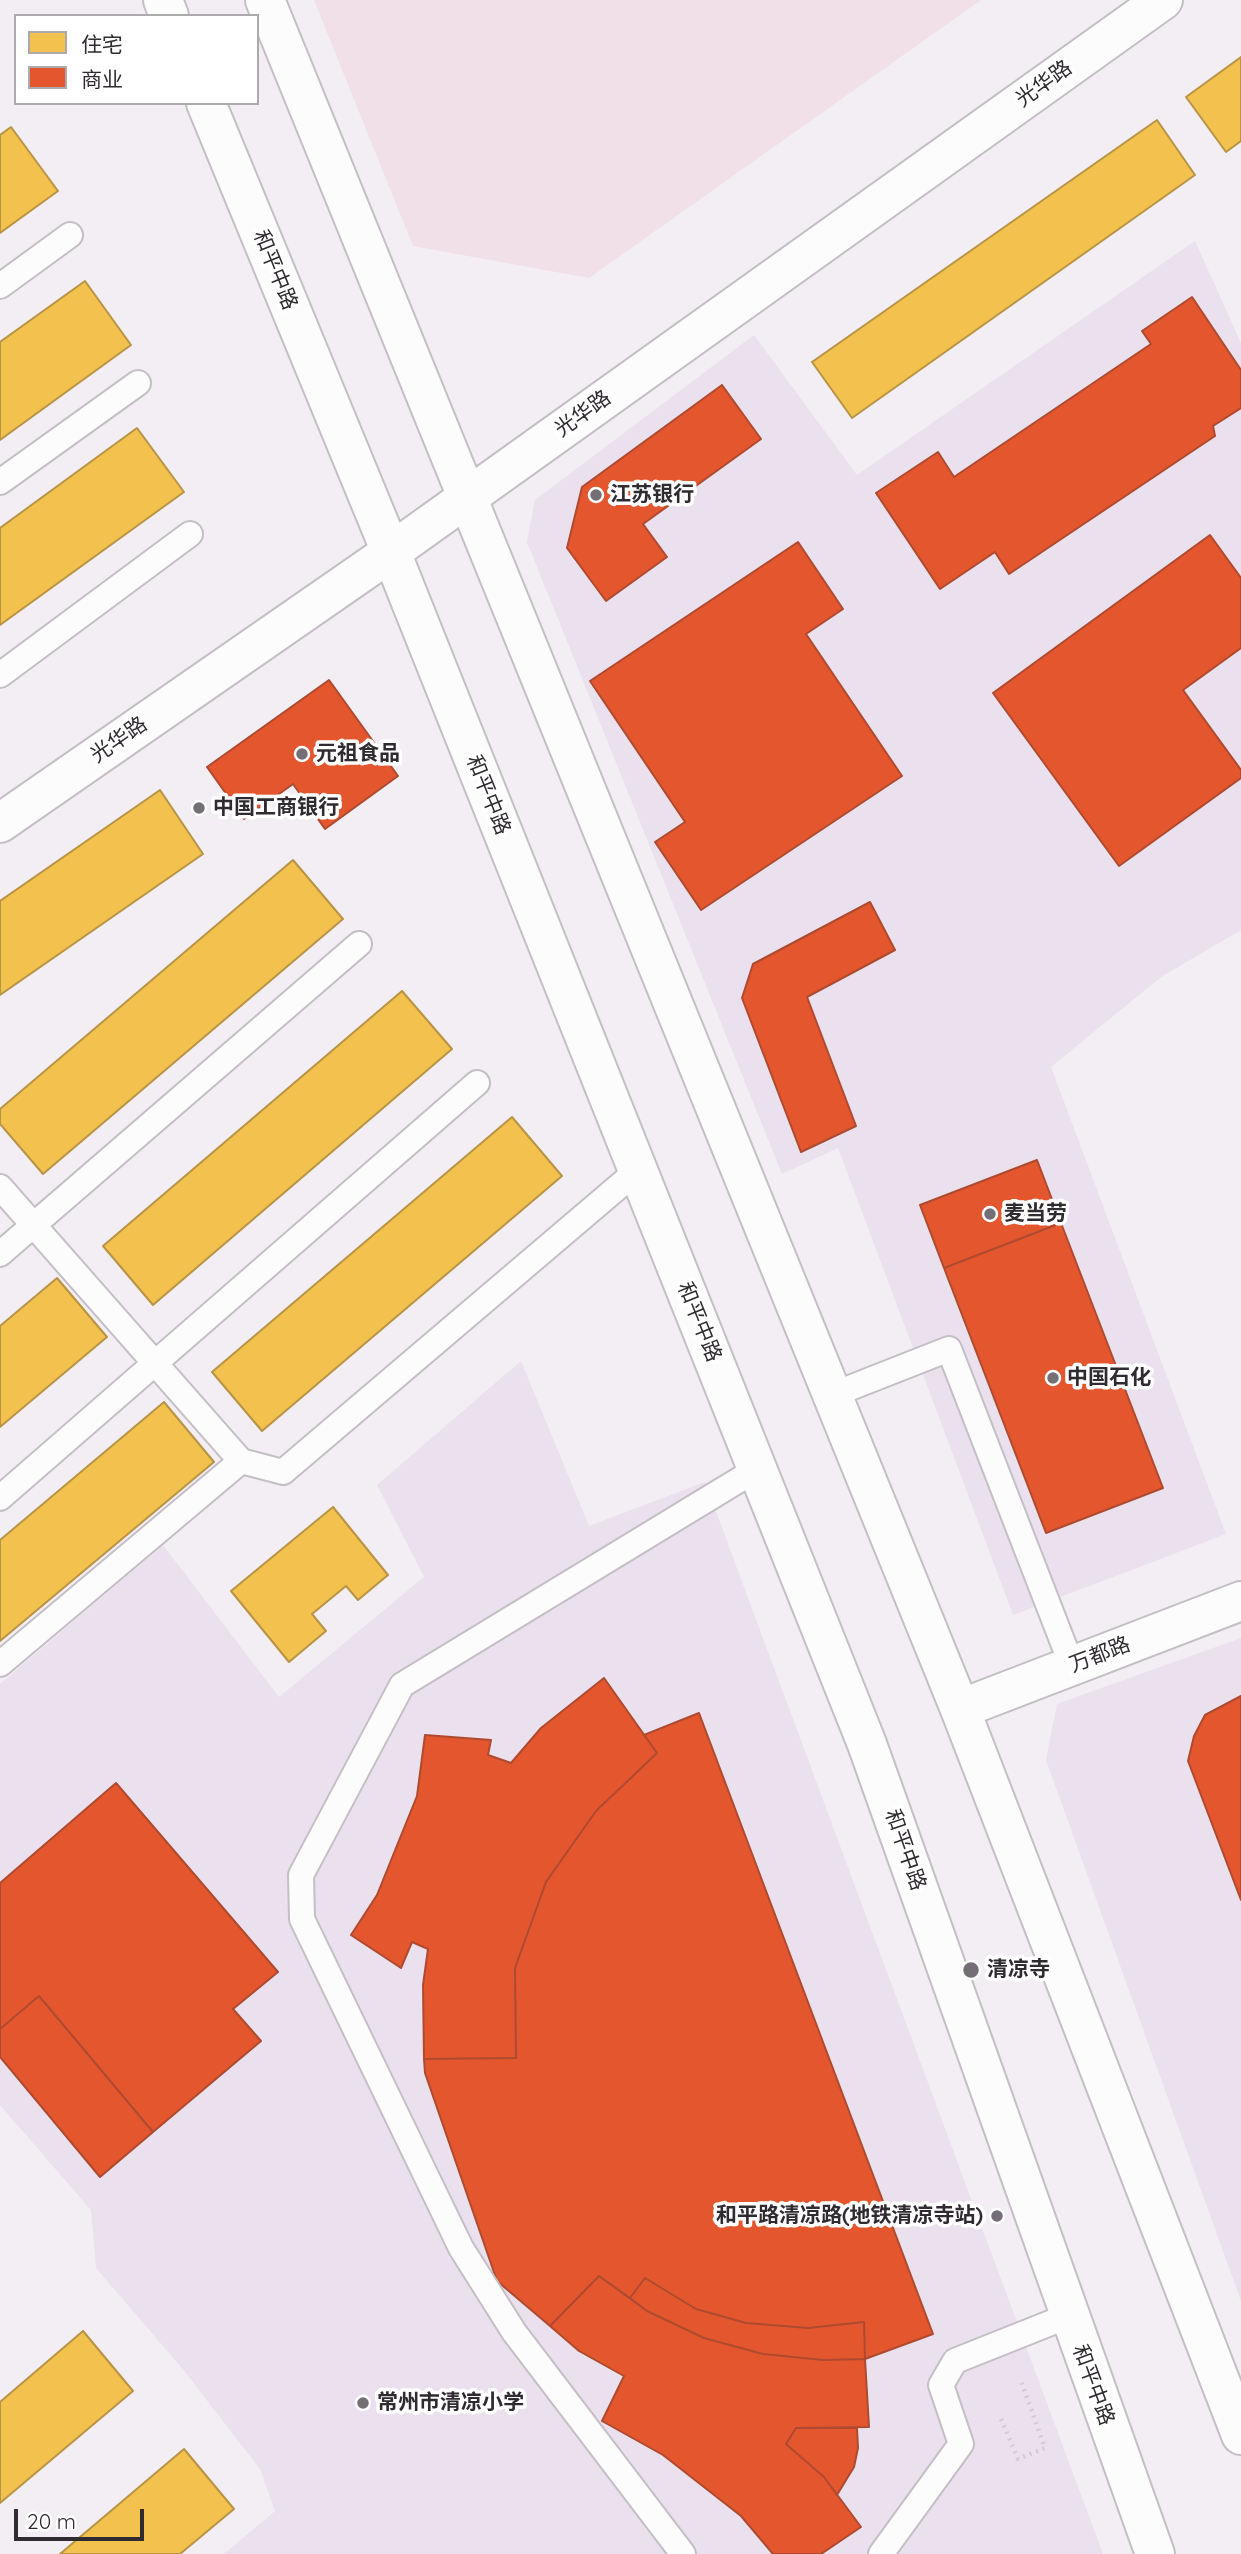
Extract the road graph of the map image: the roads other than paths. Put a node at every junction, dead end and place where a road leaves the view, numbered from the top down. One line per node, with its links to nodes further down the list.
1 (265, 0): 8 (main road)
2 (1163, 0): 8 (main road, 光华路)
3 (207, 105): 10 (main road, 和平中路)
4 (69, 235): 5 (lane)
5 (0, 286)
6 (138, 383): 7 (lane)
7 (0, 482)
8 (467, 496): 10 (main road, 光华路); 20 (main road)
9 (190, 534): 11 (lane)
10 (391, 552): 12 (main road, 光华路); 15 (main road, 和平中路)
11 (0, 675)
12 (0, 823)
13 (359, 944): 17 (lane)
14 (477, 1083): 19 (lane)
15 (638, 1170): 21 (lane); 22 (main road, 和平中路)
16 (0, 1187): 17 (lane)
17 (34, 1225): 18 (lane); 19 (lane)
18 (0, 1254)
19 (156, 1363): 21 (lane); 23 (lane)
20 (832, 1395): 26 (lane); 27 (main road)
21 (241, 1461): 25 (lane)
22 (757, 1469): 28 (main road, 和平中路); 30 (lane)
23 (0, 1498)
24 (1241, 1601): 26 (main road, 万都路)
25 (0, 1664)
26 (1072, 1666): 27 (main road, 万都路)
27 (960, 1709): 29 (main road)
28 (1068, 2316): 31 (lane); 32 (main road, 和平中路)
29 (1241, 2435)
30 (683, 2554)
31 (881, 2554)
32 (1155, 2554)

